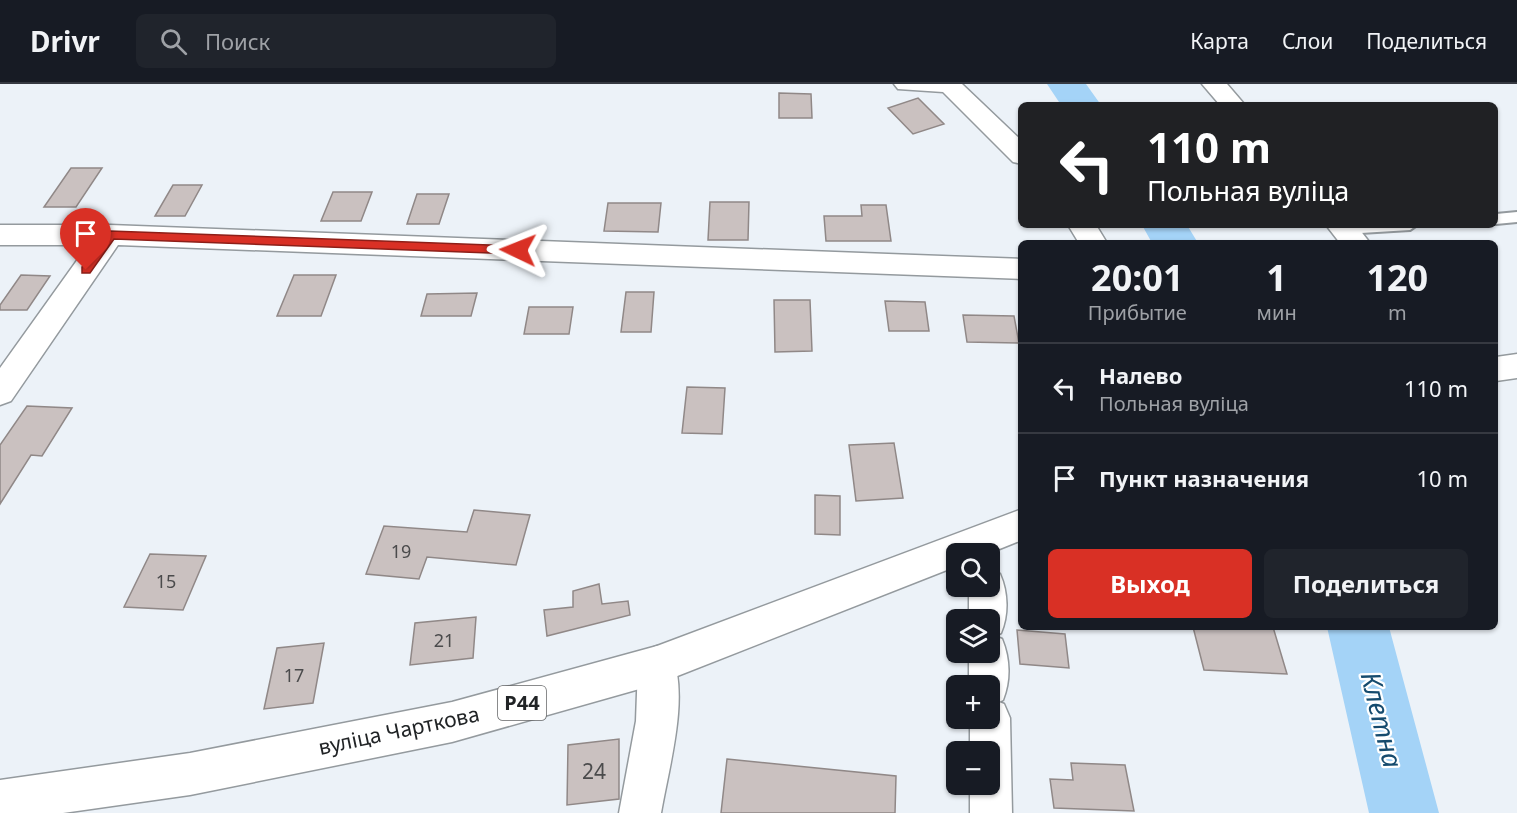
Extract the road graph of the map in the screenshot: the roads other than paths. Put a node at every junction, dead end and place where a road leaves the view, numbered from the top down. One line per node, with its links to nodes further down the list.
1 (906, 84): 3 (street)
2 (1214, 84): 4 (street)
3 (948, 85): 5 (street)
4 (1230, 102)
5 (1018, 152)
6 (1517, 217): 7 (lane)
7 (1498, 219)
8 (1383, 228): 9 (lane)
9 (1347, 232)
10 (0, 235): 11 (street)
11 (110, 235): 12 (street); 15 (street)
12 (1018, 269)
13 (1517, 366): 14 (street)
14 (1498, 369)
15 (0, 392)
16 (1018, 526): 17 (street, вуліца Чарткова / Р44)
17 (990, 543)
18 (946, 560): 19 (street, вуліца Чарткова / Р44)
19 (657, 665): 21 (street, вуліца Чарткова / Р44); 22 (street)
20 (990, 729): 23 (street)
21 (0, 801)
22 (640, 813)
23 (991, 813)

